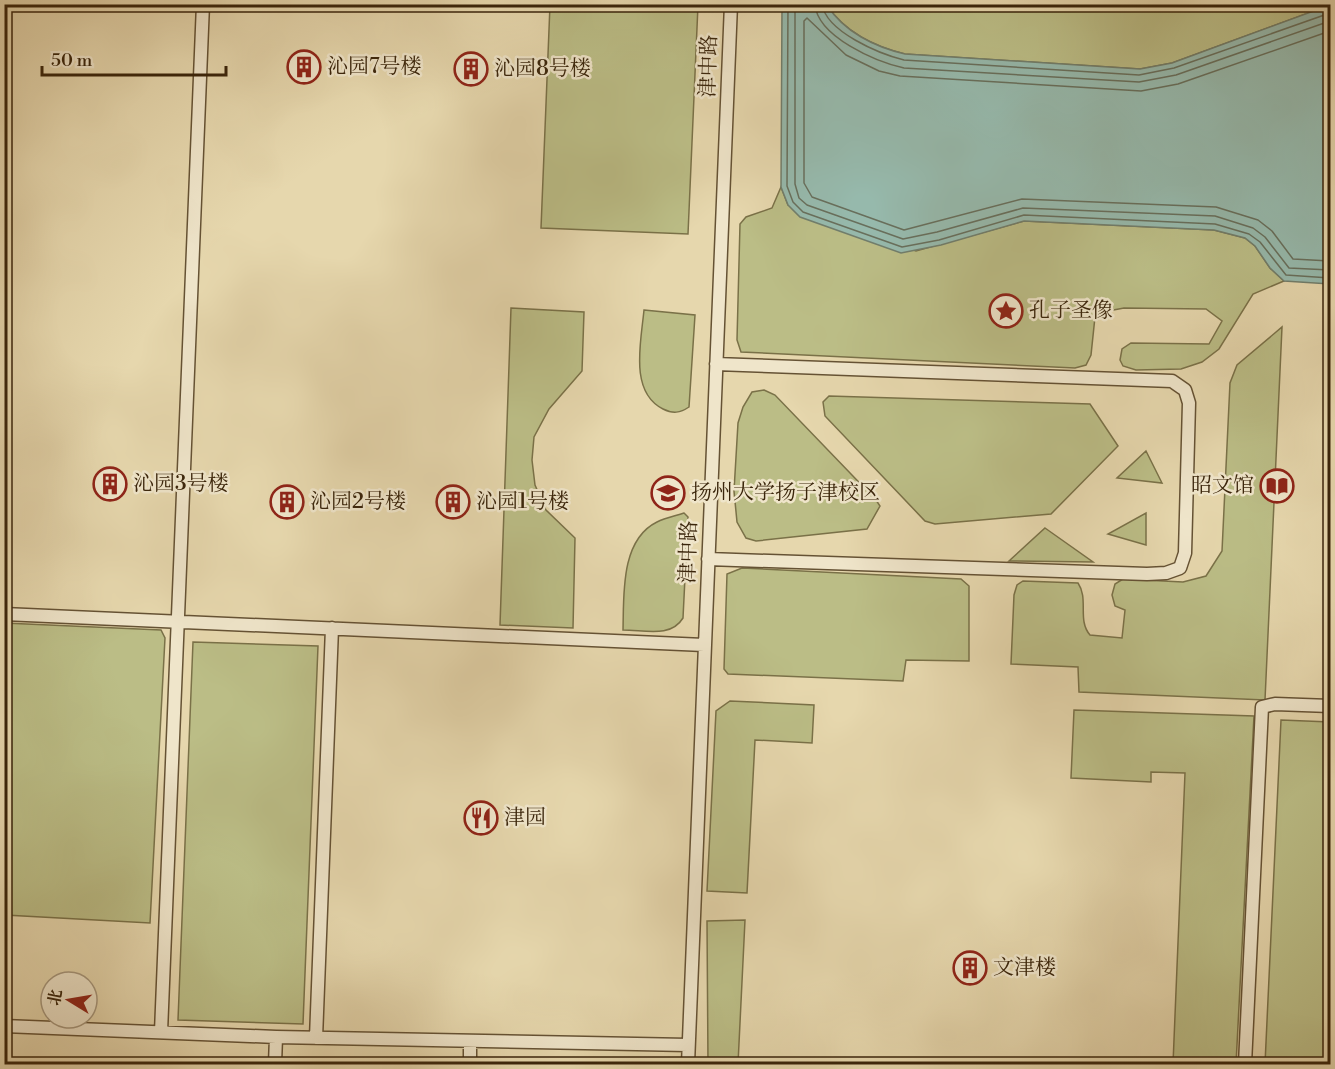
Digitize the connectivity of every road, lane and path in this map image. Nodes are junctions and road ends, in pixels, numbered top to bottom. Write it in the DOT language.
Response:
graph roads {
  1 [pos="203,4"];
  2 [pos="731,4"];
  3 [pos="716,364"];
  4 [pos="708,559"];
  5 [pos="4,614"];
  6 [pos="178,621"];
  7 [pos="332,628"];
  8 [pos="704,645"];
  9 [pos="1330,706"];
  10 [pos="4,1026"];
  11 [pos="161,1032"];
  12 [pos="276,1037"];
  13 [pos="316,1038"];
  14 [pos="470,1041"];
  15 [pos="688,1045"];
  16 [pos="275,1065"];
  17 [pos="470,1065"];
  18 [pos="688,1065"];
  19 [pos="1245,1065"];
  1 -- 6 [label="lane"];
  2 -- 3 [label="lane, 津中路"];
  3 -- 4 [label="lane, 津中路"];
  3 -- 4 [label="lane"];
  4 -- 8 [label="lane, 津中路"];
  5 -- 6 [label="lane"];
  6 -- 7 [label="lane"];
  6 -- 11 [label="lane"];
  7 -- 8 [label="lane"];
  7 -- 13 [label="lane"];
  8 -- 15 [label="lane, 津中路"];
  9 -- 19 [label="lane"];
  10 -- 11 [label="lane"];
  11 -- 12 [label="lane"];
  12 -- 13 [label="lane"];
  12 -- 16 [label="lane"];
  13 -- 14 [label="lane"];
  14 -- 15 [label="lane"];
  14 -- 17 [label="lane"];
  15 -- 18 [label="lane, 津中路"];
}
